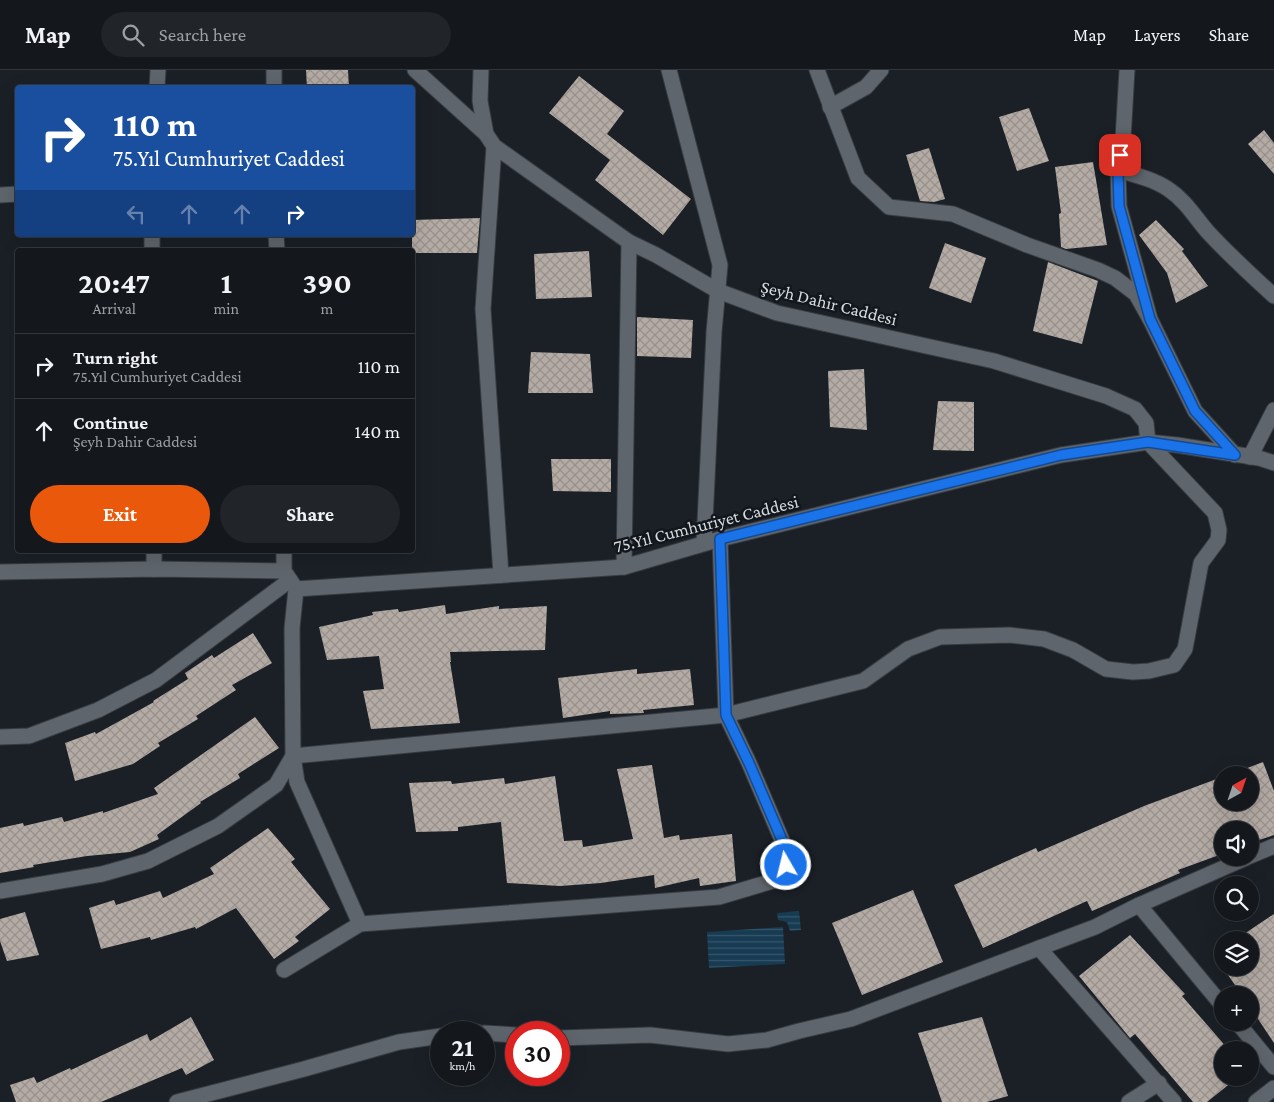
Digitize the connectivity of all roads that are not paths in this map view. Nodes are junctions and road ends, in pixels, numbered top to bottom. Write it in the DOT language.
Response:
graph roads {
  1 [pos="158,70"];
  2 [pos="274,70"];
  3 [pos="415,70"];
  4 [pos="481,70"];
  5 [pos="669,70"];
  6 [pos="817,70"];
  7 [pos="881,70"];
  8 [pos="1130,71"];
  9 [pos="157,85"];
  10 [pos="274,85"];
  11 [pos="830,107"];
  12 [pos="490,140"];
  13 [pos="1118,170"];
  14 [pos="0,194"];
  15 [pos="15,194"];
  16 [pos="630,242"];
  17 [pos="718,291"];
  18 [pos="1274,296"];
  19 [pos="1150,319"];
  20 [pos="1274,410"];
  21 [pos="1148,442"];
  22 [pos="1235,455"];
  23 [pos="1250,458"];
  24 [pos="1274,464"];
  25 [pos="720,539"];
  26 [pos="704,543"];
  27 [pos="154,553"];
  28 [pos="285,553"];
  29 [pos="624,566"];
  30 [pos="154,569"];
  31 [pos="0,572"];
  32 [pos="501,575"];
  33 [pos="290,580"];
  34 [pos="726,715"];
  35 [pos="0,737"];
  36 [pos="293,756"];
  37 [pos="1274,846"];
  38 [pos="1259,852"];
  39 [pos="1228,866"];
  40 [pos="0,891"];
  41 [pos="1139,905"];
  42 [pos="360,924"];
  43 [pos="1039,948"];
  44 [pos="284,970"];
  45 [pos="1214,995"];
  46 [pos="1244,1031"];
  47 [pos="430,1038"];
  48 [pos="570,1038"];
  49 [pos="1274,1067"];
  50 [pos="1159,1083"];
  51 [pos="1274,1088"];
  52 [pos="177,1102"];
  53 [pos="1129,1102"];
  54 [pos="1174,1102"];
  55 [pos="1256,1102"];
  1 -- 9 [label="street"];
  2 -- 10 [label="street"];
  3 -- 12 [label="street, Şeyh Dahir Caddesi"];
  4 -- 12 [label="street"];
  5 -- 17 [label="street"];
  6 -- 11 [label="street"];
  7 -- 11 [label="street"];
  8 -- 13 [label="street"];
  11 -- 19 [label="street"];
  12 -- 16 [label="street, Şeyh Dahir Caddesi"];
  12 -- 32 [label="street"];
  13 -- 18 [label="street"];
  13 -- 19 [label="street"];
  14 -- 15 [label="street"];
  16 -- 17 [label="street, Şeyh Dahir Caddesi"];
  16 -- 29 [label="street"];
  17 -- 21 [label="street, Şeyh Dahir Caddesi"];
  17 -- 26 [label="street"];
  19 -- 22 [label="street"];
  20 -- 23 [label="street"];
  21 -- 22 [label="street"];
  21 -- 25 [label="street, 75.Yıl Cumhuriyet Caddesi"];
  21 -- 34 [label="street"];
  22 -- 23 [label="street"];
  23 -- 24 [label="street"];
  25 -- 26 [label="street, 75.Yıl Cumhuriyet Caddesi"];
  25 -- 34 [label="street"];
  26 -- 29 [label="street, 75.Yıl Cumhuriyet Caddesi"];
  27 -- 30 [label="street"];
  28 -- 33 [label="street"];
  29 -- 32 [label="street, 75.Yıl Cumhuriyet Caddesi"];
  30 -- 31 [label="street, 75.Yıl Cumhuriyet Caddesi"];
  30 -- 33 [label="street, 75.Yıl Cumhuriyet Caddesi"];
  32 -- 33 [label="street, 75.Yıl Cumhuriyet Caddesi"];
  33 -- 35 [label="street"];
  33 -- 36 [label="street"];
  34 -- 36 [label="street"];
  34 -- 42 [label="street"];
  36 -- 40 [label="street"];
  36 -- 42 [label="street"];
  37 -- 38 [label="street"];
  39 -- 41 [label="street"];
  41 -- 43 [label="street"];
  41 -- 45 [label="street"];
  42 -- 44 [label="street"];
  43 -- 48 [label="street"];
  43 -- 50 [label="street"];
  46 -- 49 [label="street"];
  47 -- 52 [label="street"];
  50 -- 53 [label="street"];
  50 -- 54 [label="street"];
  51 -- 55 [label="street"];
}
